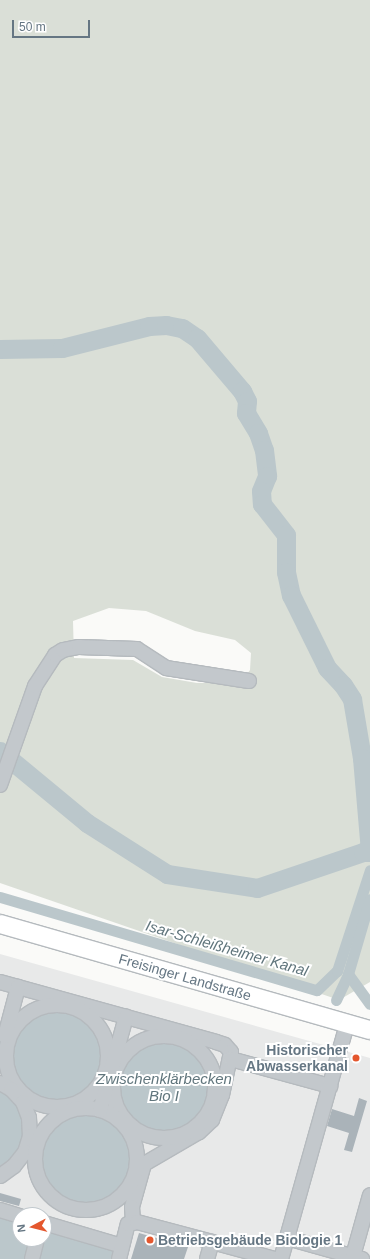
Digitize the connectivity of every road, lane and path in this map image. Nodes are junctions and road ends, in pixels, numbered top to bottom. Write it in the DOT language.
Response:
graph roads {
  1 [pos="249,681"];
  2 [pos="2,779"];
  3 [pos="0,924"];
  4 [pos="0,982"];
  5 [pos="18,987"];
  6 [pos="72,1005"];
  7 [pos="126,1017"];
  8 [pos="347,1024"];
  9 [pos="370,1030"];
  10 [pos="181,1036"];
  11 [pos="2,1039"];
  12 [pos="231,1059"];
  13 [pos="111,1070"];
  14 [pos="0,1083"];
  15 [pos="330,1086"];
  16 [pos="17,1092"];
  17 [pos="71,1108"];
  18 [pos="100,1110"];
  19 [pos="126,1124"];
  20 [pos="197,1130"];
  21 [pos="32,1144"];
  22 [pos="138,1175"];
  23 [pos="0,1176"];
  24 [pos="370,1195"];
  25 [pos="72,1208"];
  26 [pos="0,1210"];
  27 [pos="12,1214"];
  28 [pos="132,1223"];
  29 [pos="52,1225"];
  30 [pos="66,1229"];
  31 [pos="287,1238"];
  32 [pos="212,1242"];
  33 [pos="35,1247"];
  34 [pos="121,1252"];
  35 [pos="358,1258"];
  36 [pos="32,1259"];
  37 [pos="207,1259"];
  38 [pos="275,1259"];
  39 [pos="281,1259"];
  1 -- 2 [label="lane"];
  3 -- 8 [label="main road, Freisinger Landstraße"];
  4 -- 5 [label="lane"];
  5 -- 6 [label="lane"];
  5 -- 11 [label="lane"];
  6 -- 7 [label="lane"];
  6 -- 11 [label="lane"];
  6 -- 13 [label="lane"];
  7 -- 10 [label="lane"];
  7 -- 13 [label="lane"];
  8 -- 9 [label="main road, Freisinger Landstraße"];
  8 -- 15 [label="lane"];
  10 -- 12 [label="lane"];
  10 -- 13 [label="lane"];
  10 -- 20 [label="lane"];
  11 -- 16 [label="lane"];
  12 -- 15 [label="lane"];
  12 -- 20 [label="lane"];
  13 -- 17 [label="lane"];
  13 -- 18 [label="lane"];
  13 -- 19 [label="lane"];
  14 -- 16 [label="lane"];
  15 -- 31 [label="lane"];
  16 -- 17 [label="lane"];
  16 -- 21 [label="lane"];
  17 -- 18 [label="lane"];
  17 -- 21 [label="lane"];
  18 -- 19 [label="lane"];
  19 -- 20 [label="lane"];
  19 -- 22 [label="lane"];
  20 -- 22 [label="lane"];
  21 -- 23 [label="lane"];
  21 -- 25 [label="lane"];
  22 -- 25 [label="lane"];
  22 -- 28 [label="lane"];
  24 -- 35 [label="lane"];
  25 -- 30 [label="lane"];
  26 -- 27 [label="lane"];
  28 -- 32 [label="lane"];
  28 -- 34 [label="lane"];
  29 -- 30 [label="lane"];
  30 -- 34 [label="lane"];
  31 -- 35 [label="lane"];
  31 -- 39 [label="lane"];
  32 -- 37 [label="lane"];
  32 -- 38 [label="lane"];
  33 -- 36 [label="lane"];
}
